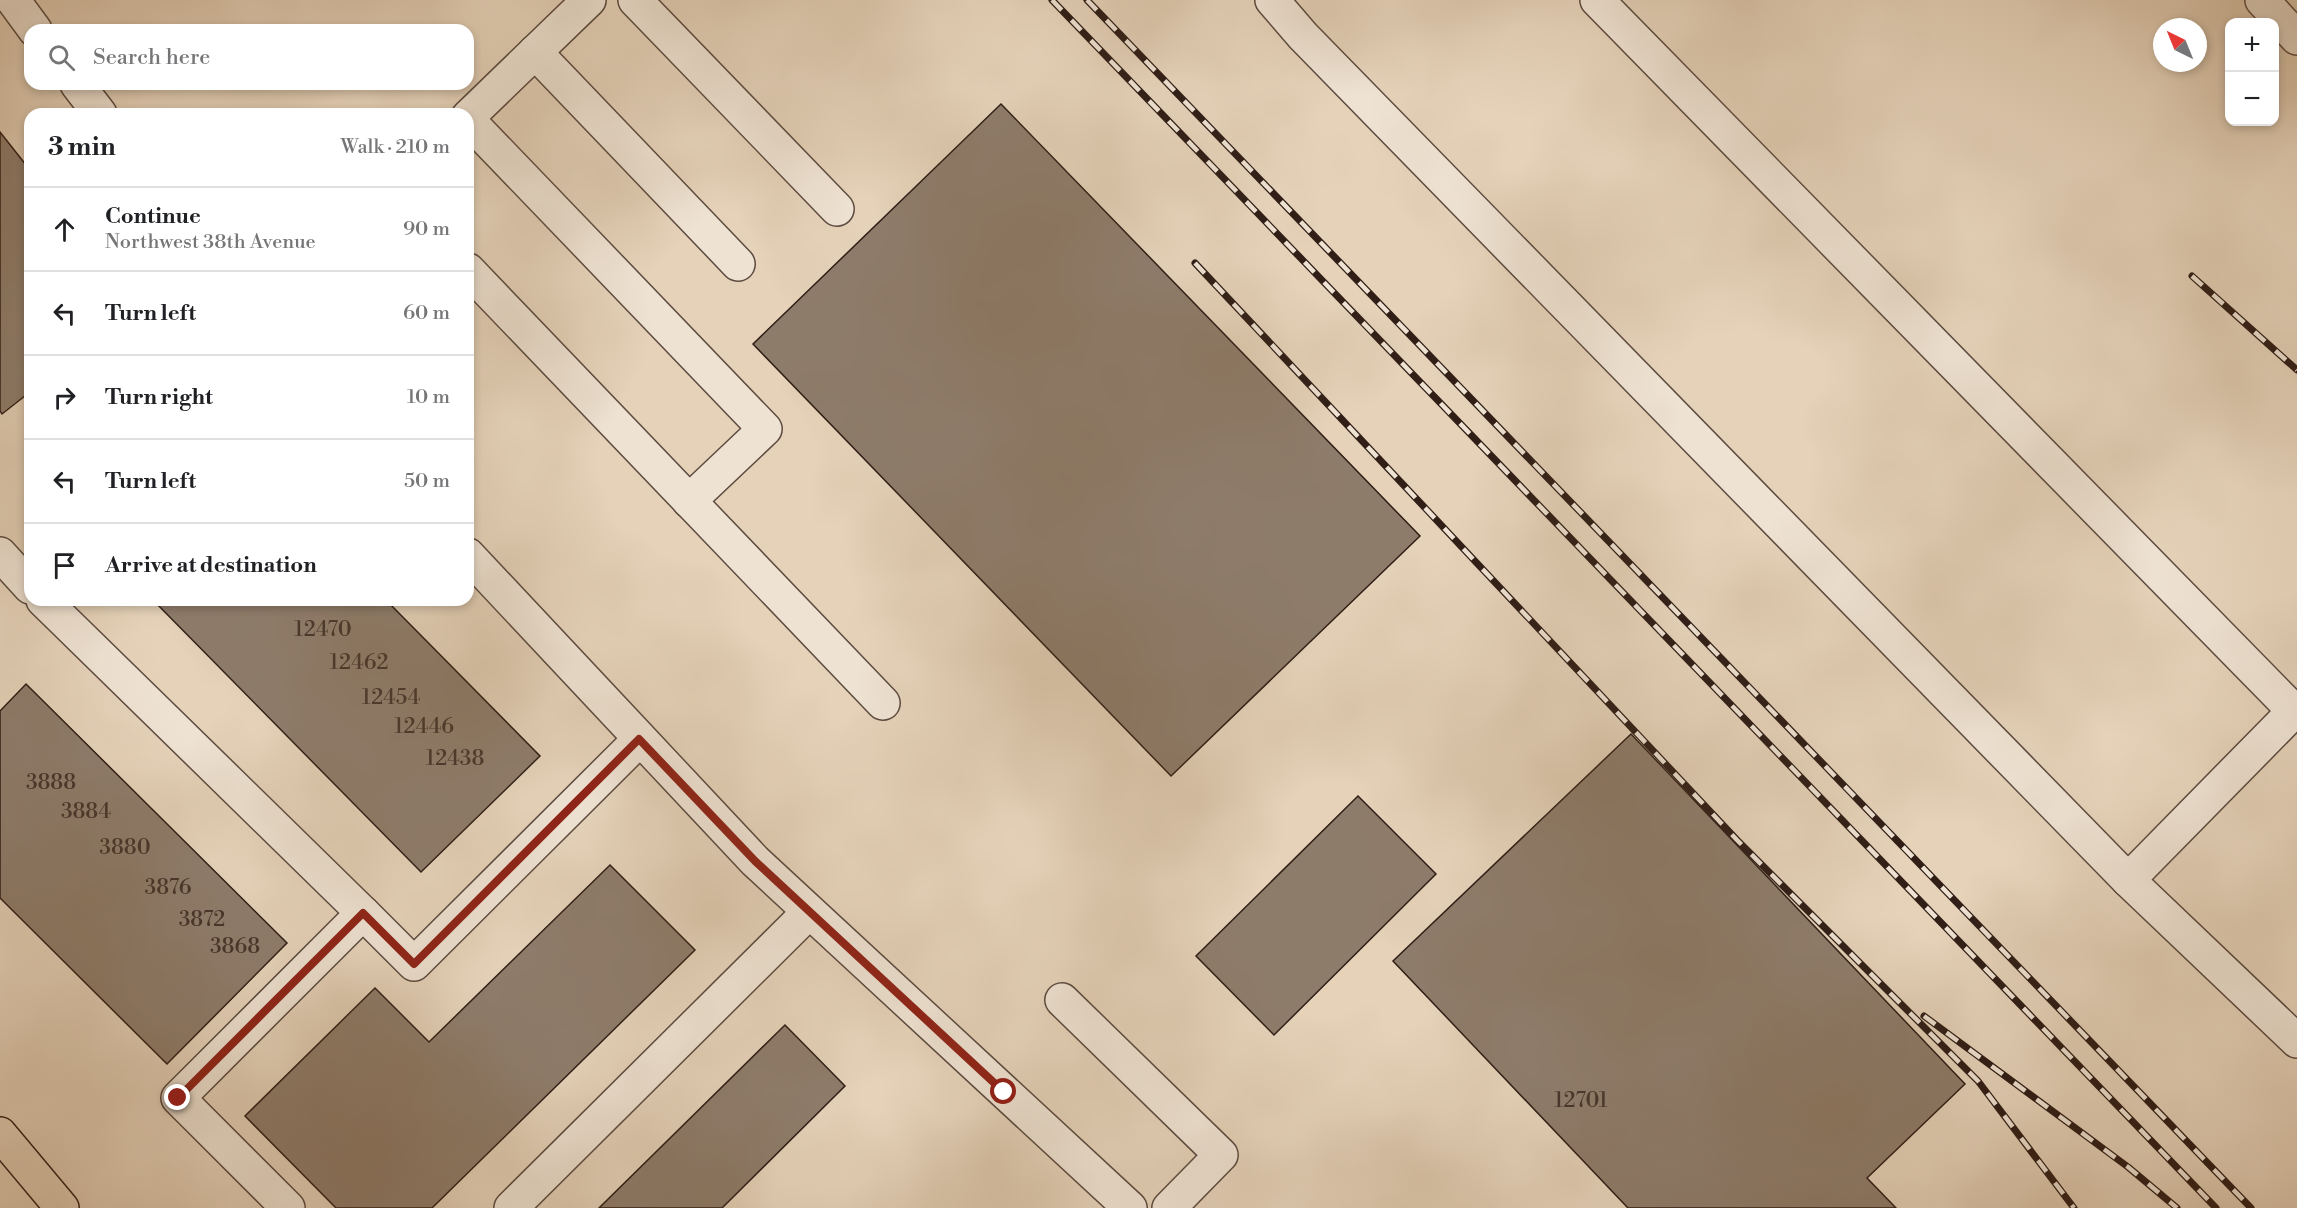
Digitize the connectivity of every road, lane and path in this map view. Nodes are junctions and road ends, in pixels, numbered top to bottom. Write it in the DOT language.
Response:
graph roads {
  1 [pos="13,0"];
  2 [pos="589,0"];
  3 [pos="635,0"];
  4 [pos="1272,0"];
  5 [pos="1597,0"];
  6 [pos="2262,0"];
  7 [pos="31,24"];
  8 [pos="2297,38"];
  9 [pos="535,52"];
  10 [pos="82,90"];
  11 [pos="95,108"];
  12 [pos="474,113"];
  13 [pos="474,125"];
  14 [pos="837,209"];
  15 [pos="738,264"];
  16 [pos="474,276"];
  17 [pos="689,501"];
  18 [pos="474,561"];
  19 [pos="49,606"];
  20 [pos="883,702"];
  21 [pos="2296,710"];
  22 [pos="639,739"];
  23 [pos="2128,880"];
  24 [pos="809,912"];
  25 [pos="363,913"];
  26 [pos="1062,1000"];
  27 [pos="2297,1041"];
  28 [pos="0,1134"];
  29 [pos="62,1208"];
  30 [pos="288,1208"];
  31 [pos="512,1208"];
  32 [pos="1130,1208"];
  33 [pos="1169,1208"];
  1 -- 7 [label="street"];
  2 -- 9 [label="street"];
  3 -- 14 [label="street"];
  4 -- 23 [label="street"];
  5 -- 21 [label="street"];
  6 -- 8 [label="street"];
  9 -- 12 [label="street"];
  9 -- 15 [label="street"];
  10 -- 11 [label="street"];
  13 -- 17 [label="street"];
  16 -- 17 [label="street"];
  17 -- 20 [label="street"];
  18 -- 22 [label="street"];
  19 -- 25 [label="street"];
  21 -- 23 [label="street"];
  22 -- 24 [label="street"];
  22 -- 25 [label="street"];
  23 -- 27 [label="street"];
  24 -- 31 [label="street"];
  24 -- 32 [label="street"];
  25 -- 30 [label="street"];
  26 -- 33 [label="street"];
  28 -- 29 [label="main road"];
}
